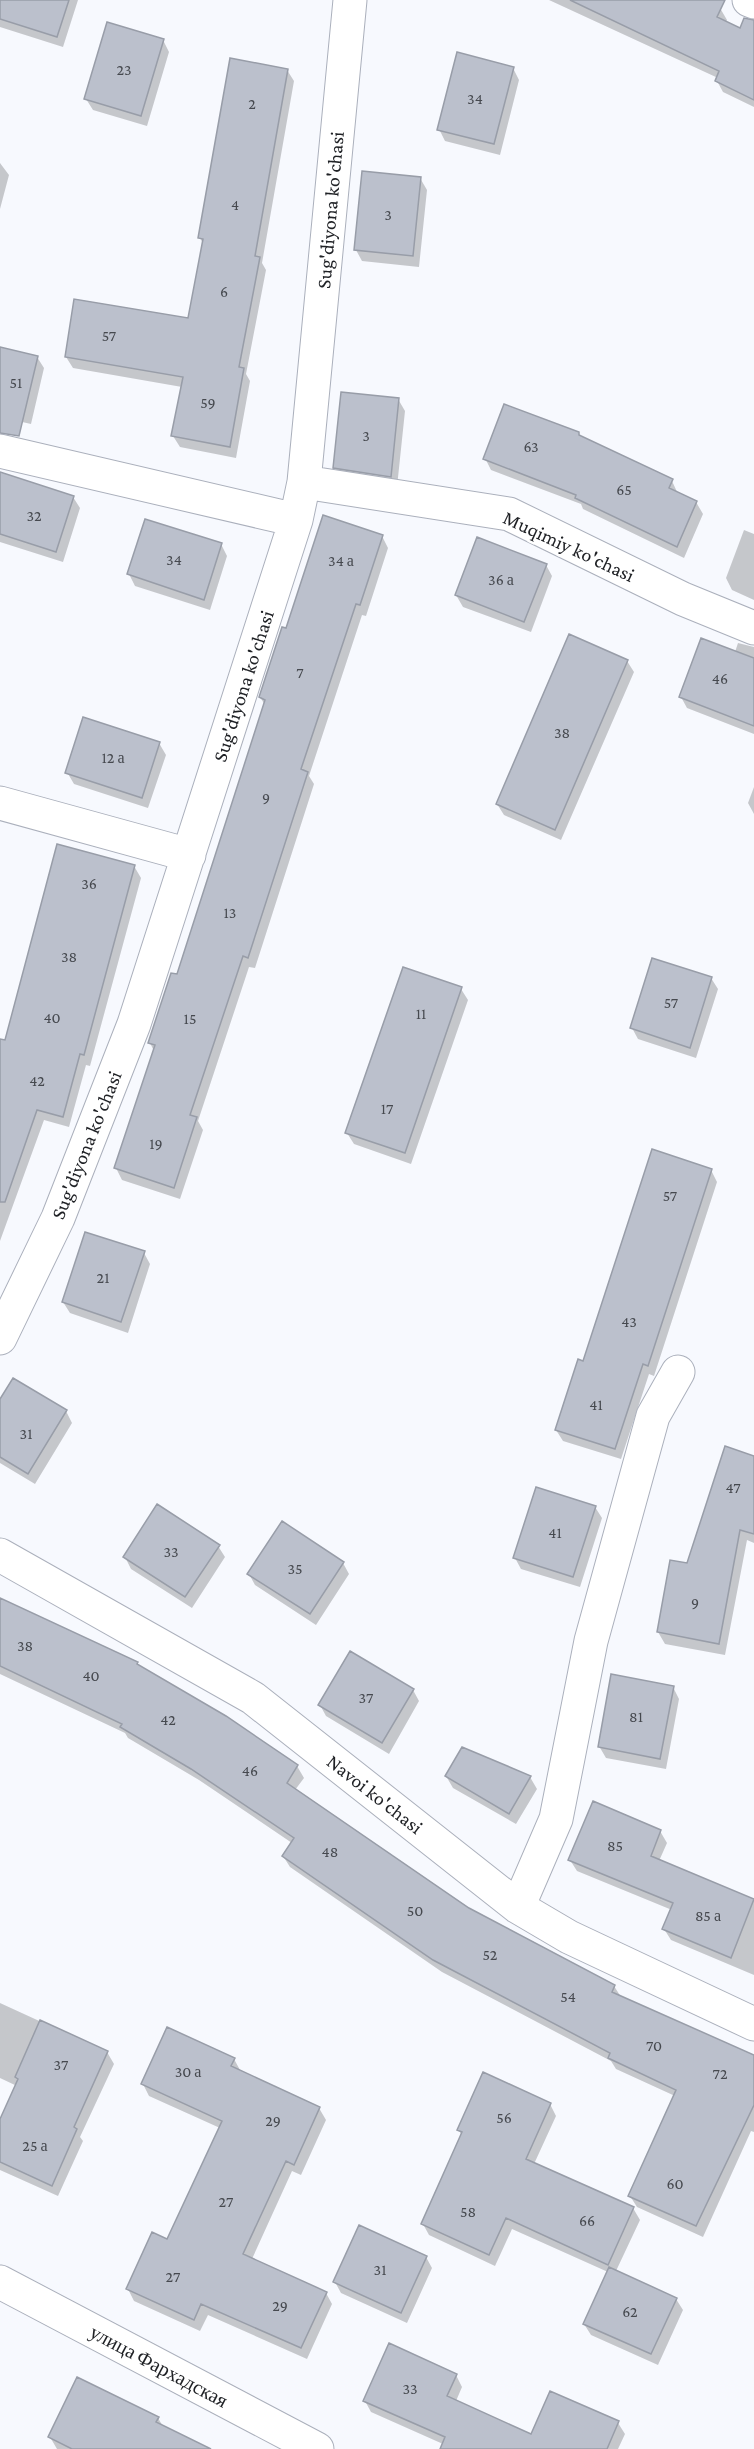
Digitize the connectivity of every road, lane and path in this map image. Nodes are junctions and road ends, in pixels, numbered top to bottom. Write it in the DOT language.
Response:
graph roads {
  1 [pos="350,0"];
  2 [pos="750,0"];
  3 [pos="754,2"];
  4 [pos="0,451"];
  5 [pos="304,482"];
  6 [pos="296,520"];
  7 [pos="754,628"];
  8 [pos="0,804"];
  9 [pos="189,855"];
  10 [pos="0,1338"];
  11 [pos="678,1372"];
  12 [pos="0,1556"];
  13 [pos="518,1907"];
  14 [pos="754,2024"];
  15 [pos="0,2282"];
  16 [pos="317,2449"];
  1 -- 5 [label="street, Sug'diyona ko'chasi"];
  2 -- 3 [label="street"];
  4 -- 6 [label="street"];
  5 -- 6 [label="street, Sug'diyona ko'chasi"];
  5 -- 7 [label="street, Muqimiy ko'chasi"];
  6 -- 9 [label="street, Sug'diyona ko'chasi"];
  8 -- 9 [label="street"];
  9 -- 10 [label="street, Sug'diyona ko'chasi"];
  11 -- 13 [label="street"];
  12 -- 13 [label="street, Navoi ko'chasi"];
  13 -- 14 [label="street, Navoi ko'chasi"];
  15 -- 16 [label="street, улица Фархадская"];
}
